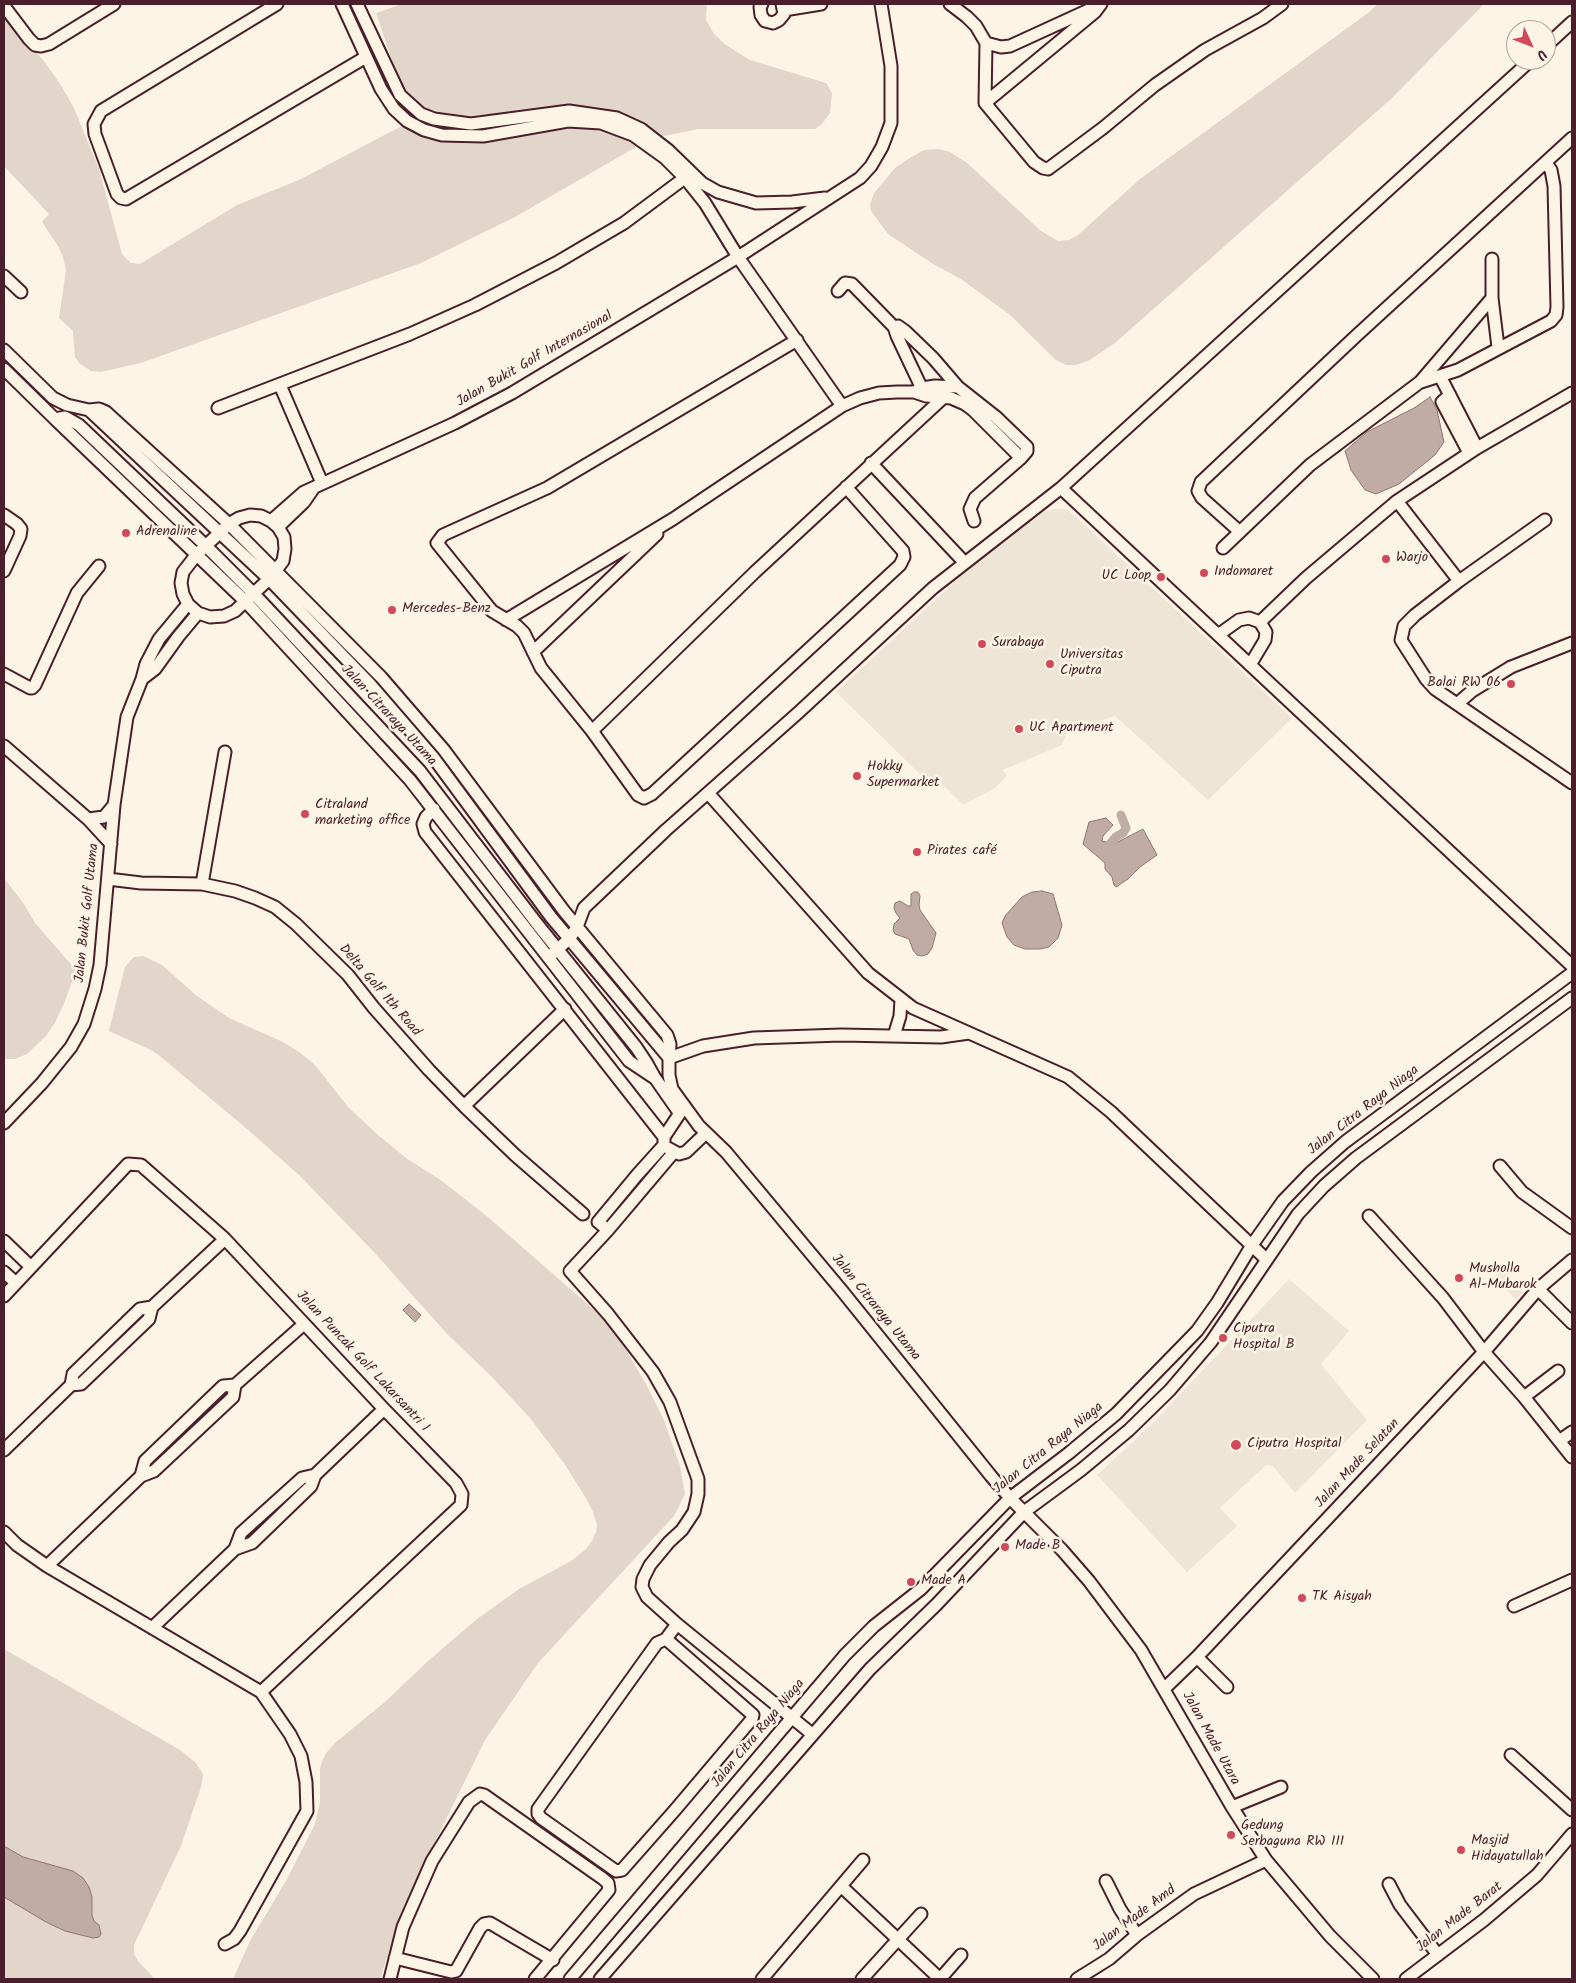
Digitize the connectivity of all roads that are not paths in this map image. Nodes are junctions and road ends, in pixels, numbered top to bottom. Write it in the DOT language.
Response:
graph roads {
  1 [pos="114,4"];
  2 [pos="277,4"];
  3 [pos="342,4"];
  4 [pos="357,4"];
  5 [pos="762,4"];
  6 [pos="821,4"];
  7 [pos="881,4"];
  8 [pos="950,4"];
  9 [pos="1101,4"];
  10 [pos="1282,4"];
  11 [pos="4,6"];
  12 [pos="783,7"];
  13 [pos="1572,22"];
  14 [pos="1556,37"];
  15 [pos="986,43"];
  16 [pos="366,57"];
  17 [pos="1520,70"];
  18 [pos="985,103"];
  19 [pos="1572,138"];
  20 [pos="1546,163"];
  21 [pos="688,176"];
  22 [pos="830,198"];
  23 [pos="738,257"];
  24 [pos="1492,259"];
  25 [pos="4,276"];
  26 [pos="838,290"];
  27 [pos="21,292"];
  28 [pos="1492,298"];
  29 [pos="894,326"];
  30 [pos="798,340"];
  31 [pos="1498,347"];
  32 [pos="4,350"];
  33 [pos="4,369"];
  34 [pos="1440,376"];
  35 [pos="1420,382"];
  36 [pos="280,385"];
  37 [pos="958,387"];
  38 [pos="921,392"];
  39 [pos="1572,393"];
  40 [pos="944,397"];
  41 [pos="842,406"];
  42 [pos="218,408"];
  43 [pos="89,410"];
  44 [pos="1473,450"];
  45 [pos="1020,458"];
  46 [pos="872,463"];
  47 [pos="317,486"];
  48 [pos="846,487"];
  49 [pos="1061,488"];
  50 [pos="1397,501"];
  51 [pos="150,502"];
  52 [pos="4,515"];
  53 [pos="673,519"];
  54 [pos="1546,520"];
  55 [pos="974,521"];
  56 [pos="229,524"];
  57 [pos="275,524"];
  58 [pos="1240,532"];
  59 [pos="220,533"];
  60 [pos="206,546"];
  61 [pos="1223,548"];
  62 [pos="197,554"];
  63 [pos="964,562"];
  64 [pos="99,566"];
  65 [pos="4,571"];
  66 [pos="272,575"];
  67 [pos="1459,582"];
  68 [pos="254,594"];
  69 [pos="246,602"];
  70 [pos="183,610"];
  71 [pos="193,618"];
  72 [pos="506,620"];
  73 [pos="1260,622"];
  74 [pos="1218,635"];
  75 [pos="1572,643"];
  76 [pos="533,652"];
  77 [pos="1250,665"];
  78 [pos="4,674"];
  79 [pos="142,679"];
  80 [pos="1457,704"];
  81 [pos="592,731"];
  82 [pos="4,746"];
  83 [pos="225,752"];
  84 [pos="1572,783"];
  85 [pos="708,793"];
  86 [pos="114,805"];
  87 [pos="434,808"];
  88 [pos="88,819"];
  89 [pos="111,844"];
  90 [pos="108,879"];
  91 [pos="202,884"];
  92 [pos="584,908"];
  93 [pos="564,911"];
  94 [pos="551,916"];
  95 [pos="577,927"];
  96 [pos="534,929"];
  97 [pos="570,938"];
  98 [pos="554,953"];
  99 [pos="1572,966"];
  100 [pos="1572,973"];
  101 [pos="1572,998"];
  102 [pos="901,999"];
  103 [pos="565,1009"];
  104 [pos="969,1033"];
  105 [pos="894,1036"];
  106 [pos="668,1058"];
  107 [pos="464,1106"];
  108 [pos="680,1113"];
  109 [pos="4,1123"];
  110 [pos="702,1130"];
  111 [pos="667,1145"];
  112 [pos="1500,1166"];
  113 [pos="582,1214"];
  114 [pos="1369,1216"];
  115 [pos="1572,1228"];
  116 [pos="225,1239"];
  117 [pos="4,1240"];
  118 [pos="1252,1245"];
  119 [pos="1266,1259"];
  120 [pos="1572,1260"];
  121 [pos="31,1267"];
  122 [pos="4,1272"];
  123 [pos="16,1283"];
  124 [pos="1538,1289"];
  125 [pos="4,1296"];
  126 [pos="1572,1322"];
  127 [pos="304,1324"];
  128 [pos="1484,1352"];
  129 [pos="1558,1371"];
  130 [pos="1524,1397"];
  131 [pos="384,1409"];
  132 [pos="1572,1432"];
  133 [pos="1559,1441"];
  134 [pos="4,1450"];
  135 [pos="1572,1457"];
  136 [pos="1010,1498"];
  137 [pos="1024,1512"];
  138 [pos="4,1532"];
  139 [pos="47,1566"];
  140 [pos="1572,1580"];
  141 [pos="1514,1606"];
  142 [pos="677,1624"];
  143 [pos="152,1628"];
  144 [pos="666,1639"];
  145 [pos="1197,1657"];
  146 [pos="1226,1687"];
  147 [pos="1164,1688"];
  148 [pos="261,1692"];
  149 [pos="792,1718"];
  150 [pos="812,1734"];
  151 [pos="1511,1755"];
  152 [pos="1281,1788"];
  153 [pos="1232,1807"];
  154 [pos="1572,1810"];
  155 [pos="1572,1834"];
  156 [pos="864,1860"];
  157 [pos="1266,1860"];
  158 [pos="1106,1881"];
  159 [pos="1390,1884"];
  160 [pos="841,1886"];
  161 [pos="921,1914"];
  162 [pos="1137,1934"];
  163 [pos="898,1940"];
  164 [pos="225,1944"];
  165 [pos="961,1955"];
  166 [pos="1438,1955"];
  167 [pos="396,1958"];
  168 [pos="553,1960"];
  169 [pos="390,1979"];
  170 [pos="535,1979"];
  171 [pos="571,1979"];
  172 [pos="600,1979"];
  173 [pos="762,1979"];
  174 [pos="862,1979"];
  175 [pos="940,1979"];
  176 [pos="1077,1979"];
  177 [pos="1373,1979"];
  178 [pos="1406,1979"];
  1 -- 11 [label="street"];
  2 -- 16 [label="street"];
  3 -- 16 [label="street"];
  4 -- 21 [label="street"];
  5 -- 12 [label="street"];
  6 -- 12 [label="street"];
  7 -- 22 [label="street, Jalan Bukit Golf Internasional"];
  8 -- 15 [label="street"];
  9 -- 15 [label="street"];
  9 -- 18 [label="street"];
  10 -- 18 [label="street"];
  13 -- 14 [label="street"];
  15 -- 18 [label="street"];
  16 -- 21 [label="street"];
  17 -- 49 [label="street"];
  19 -- 20 [label="street"];
  20 -- 31 [label="street"];
  20 -- 58 [label="street"];
  21 -- 22 [label="street"];
  21 -- 23 [label="street"];
  21 -- 36 [label="street"];
  22 -- 23 [label="street, Jalan Bukit Golf Internasional"];
  23 -- 30 [label="street"];
  23 -- 47 [label="street, Jalan Bukit Golf Internasional"];
  24 -- 28 [label="street"];
  25 -- 27 [label="street"];
  26 -- 29 [label="street"];
  28 -- 31 [label="street"];
  28 -- 35 [label="street"];
  29 -- 37 [label="street"];
  29 -- 38 [label="street"];
  30 -- 41 [label="street"];
  30 -- 72 [label="street"];
  31 -- 34 [label="street"];
  32 -- 43 [label="street, Jalan Citraraya Utama"];
  33 -- 51 [label="street, Jalan Citraraya Utama"];
  34 -- 35 [label="street"];
  34 -- 44 [label="street"];
  35 -- 58 [label="street"];
  36 -- 42 [label="street"];
  36 -- 47 [label="street"];
  37 -- 38 [label="street"];
  37 -- 45 [label="street"];
  38 -- 40 [label="street"];
  38 -- 41 [label="street"];
  39 -- 44 [label="street"];
  40 -- 45 [label="street"];
  40 -- 46 [label="street"];
  41 -- 53 [label="street"];
  43 -- 56 [label="street, Jalan Citraraya Utama"];
  43 -- 59 [label="street, Jalan Citraraya Utama"];
  44 -- 50 [label="street"];
  45 -- 55 [label="street"];
  46 -- 48 [label="street"];
  46 -- 63 [label="street"];
  47 -- 57 [label="street, Jalan Bukit Golf Internasional"];
  48 -- 81 [label="street"];
  48 -- 81 [label="street"];
  49 -- 63 [label="street"];
  49 -- 74 [label="street"];
  50 -- 67 [label="street"];
  50 -- 73 [label="street"];
  51 -- 60 [label="street, Jalan Citraraya Utama"];
  51 -- 62 [label="street, Jalan Citraraya Utama"];
  52 -- 65 [label="street"];
  53 -- 72 [label="street"];
  53 -- 76 [label="street"];
  54 -- 67 [label="street"];
  56 -- 57 [label="street"];
  56 -- 59 [label="street"];
  56 -- 66 [label="street, Jalan Citraraya Utama"];
  57 -- 66 [label="street"];
  58 -- 61 [label="street"];
  59 -- 60 [label="street"];
  59 -- 66 [label="street, Jalan Citraraya Utama"];
  60 -- 62 [label="street"];
  60 -- 68 [label="street, Jalan Citraraya Utama"];
  62 -- 69 [label="street, Jalan Citraraya Utama"];
  62 -- 70 [label="street"];
  63 -- 85 [label="street"];
  64 -- 78 [label="street"];
  66 -- 68 [label="street"];
  66 -- 93 [label="street, Jalan Citraraya Utama"];
  66 -- 94 [label="street, Jalan Citraraya Utama"];
  67 -- 80 [label="street"];
  68 -- 69 [label="street"];
  68 -- 96 [label="street, Jalan Citraraya Utama"];
  69 -- 71 [label="street"];
  69 -- 87 [label="street, Jalan Citraraya Utama"];
  70 -- 71 [label="street"];
  70 -- 79 [label="street, Jalan Bukit Golf Utama"];
  71 -- 79 [label="street, Jalan Bukit Golf Utama"];
  72 -- 76 [label="street"];
  73 -- 74 [label="street"];
  73 -- 77 [label="street"];
  74 -- 77 [label="street"];
  75 -- 80 [label="street"];
  76 -- 81 [label="street"];
  77 -- 99 [label="street"];
  79 -- 86 [label="street, Jalan Bukit Golf Utama"];
  80 -- 84 [label="street"];
  82 -- 88 [label="street"];
  83 -- 91 [label="street"];
  85 -- 92 [label="street"];
  85 -- 102 [label="street"];
  86 -- 88 [label="street"];
  86 -- 89 [label="street, Jalan Bukit Golf Utama"];
  87 -- 96 [label="street, Jalan Citraraya Utama"];
  87 -- 103 [label="street"];
  88 -- 89 [label="street"];
  89 -- 90 [label="street, Jalan Bukit Golf Utama"];
  90 -- 91 [label="street, Delta Golf 1th Road"];
  90 -- 109 [label="street, Jalan Bukit Golf Utama"];
  91 -- 107 [label="street, Delta Golf 1th Road"];
  92 -- 93 [label="street"];
  92 -- 95 [label="street"];
  93 -- 94 [label="street"];
  93 -- 95 [label="street, Jalan Citraraya Utama"];
  94 -- 96 [label="street"];
  94 -- 97 [label="street, Jalan Citraraya Utama"];
  95 -- 97 [label="street"];
  95 -- 106 [label="street, Jalan Citraraya Utama"];
  96 -- 98 [label="street, Jalan Citraraya Utama"];
  97 -- 98 [label="street"];
  97 -- 106 [label="street, Jalan Citraraya Utama"];
  98 -- 108 [label="street, Jalan Citraraya Utama"];
  100 -- 118 [label="street, Jalan Citra Raya Niaga"];
  101 -- 119 [label="street"];
  102 -- 104 [label="street"];
  102 -- 105 [label="street"];
  103 -- 107 [label="street"];
  103 -- 111 [label="street"];
  104 -- 105 [label="street"];
  104 -- 118 [label="street"];
  105 -- 106 [label="street"];
  106 -- 110 [label="street, Jalan Citraraya Utama"];
  107 -- 113 [label="street, Delta Golf 1th Road"];
  108 -- 110 [label="street, Jalan Citraraya Utama"];
  108 -- 111 [label="street"];
  110 -- 111 [label="street"];
  110 -- 136 [label="street, Jalan Citraraya Utama"];
  111 -- 142 [label="street"];
  112 -- 115 [label="street"];
  114 -- 128 [label="street"];
  116 -- 121 [label="street, Jalan Puncak Golf Lakarsantri 1"];
  116 -- 127 [label="street, Jalan Puncak Golf Lakarsantri 1"];
  116 -- 134 [label="street"];
  117 -- 121 [label="street"];
  118 -- 119 [label="street"];
  118 -- 136 [label="street, Jalan Citra Raya Niaga"];
  119 -- 137 [label="street"];
  120 -- 124 [label="street, Jalan Made Selatan"];
  121 -- 123 [label="street, Jalan Puncak Golf Lakarsantri 1"];
  122 -- 123 [label="street"];
  123 -- 125 [label="street, Jalan Puncak Golf Lakarsantri 1"];
  124 -- 126 [label="street"];
  124 -- 128 [label="street, Jalan Made Selatan"];
  127 -- 131 [label="street, Jalan Puncak Golf Lakarsantri 1"];
  127 -- 139 [label="street"];
  128 -- 130 [label="street"];
  128 -- 145 [label="street, Jalan Made Selatan"];
  129 -- 130 [label="street"];
  130 -- 133 [label="street"];
  131 -- 143 [label="street"];
  131 -- 148 [label="street, Jalan Puncak Golf Lakarsantri 1"];
  132 -- 133 [label="street"];
  133 -- 135 [label="street"];
  136 -- 137 [label="street, Jalan Citraraya Utama"];
  136 -- 149 [label="street, Jalan Citra Raya Niaga"];
  137 -- 147 [label="street, Jalan Made Utara"];
  137 -- 150 [label="street"];
  138 -- 139 [label="street"];
  139 -- 143 [label="street"];
  140 -- 141 [label="street"];
  142 -- 144 [label="street"];
  142 -- 149 [label="street"];
  143 -- 148 [label="street"];
  144 -- 144 [label="street"];
  145 -- 146 [label="street"];
  145 -- 147 [label="street, Jalan Made Selatan"];
  147 -- 153 [label="street, Jalan Made Utara"];
  148 -- 164 [label="street"];
  149 -- 150 [label="street"];
  149 -- 171 [label="street, Jalan Citra Raya Niaga"];
  150 -- 172 [label="street"];
  151 -- 154 [label="street"];
  152 -- 153 [label="street"];
  153 -- 157 [label="street, Jalan Made Utara"];
  155 -- 166 [label="street, Jalan Made Barat"];
  156 -- 160 [label="street"];
  157 -- 162 [label="street, Jalan Made Amd"];
  157 -- 177 [label="street, Jalan Made Utara"];
  158 -- 162 [label="street"];
  159 -- 166 [label="street"];
  160 -- 163 [label="street"];
  160 -- 173 [label="street"];
  161 -- 163 [label="street"];
  162 -- 176 [label="street, Jalan Made Amd"];
  163 -- 174 [label="street"];
  163 -- 175 [label="street"];
  165 -- 175 [label="street"];
  166 -- 178 [label="street, Jalan Made Barat"];
  167 -- 168 [label="street"];
  167 -- 168 [label="street"];
  167 -- 169 [label="street"];
  168 -- 170 [label="street"];
}
